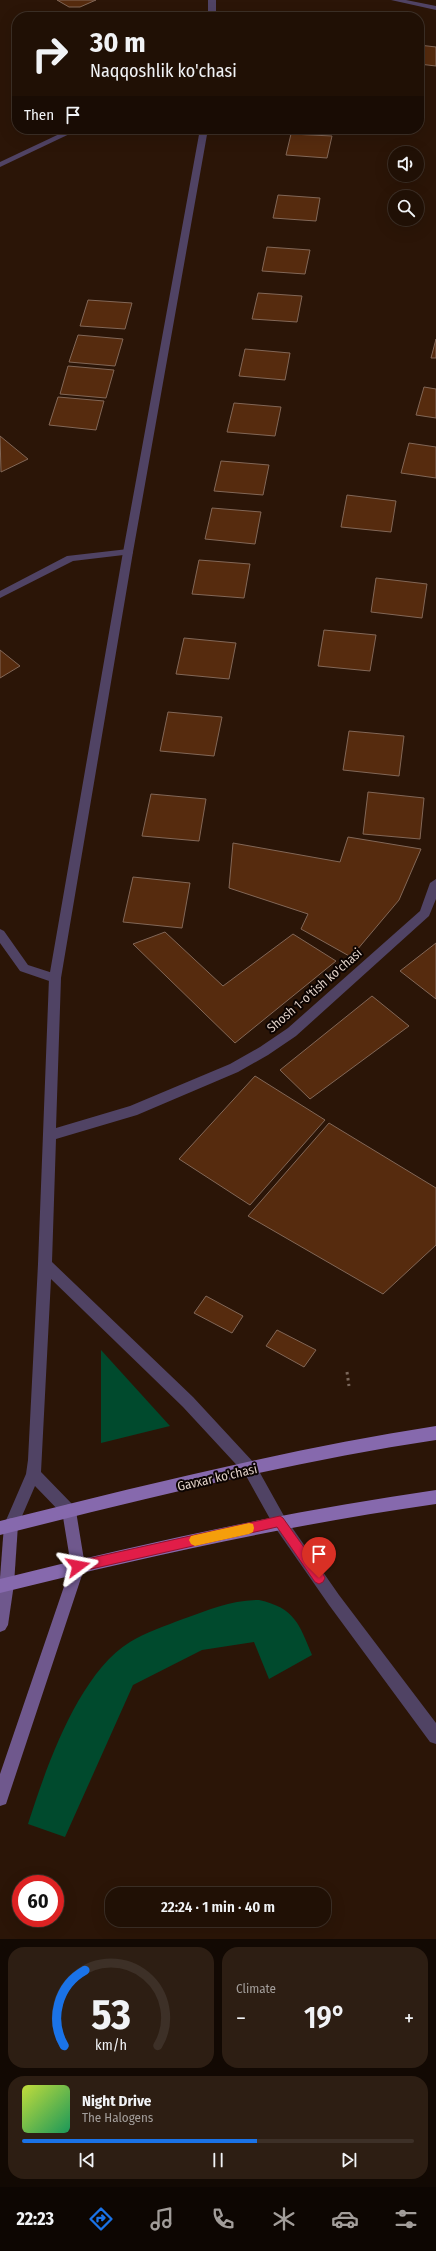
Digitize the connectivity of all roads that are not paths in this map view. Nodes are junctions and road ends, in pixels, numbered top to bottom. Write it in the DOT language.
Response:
graph roads {
  1 [pos="212,0"];
  2 [pos="395,0"];
  3 [pos="436,8"];
  4 [pos="212,12"];
  5 [pos="66,134"];
  6 [pos="203,134"];
  7 [pos="0,166"];
  8 [pos="128,552"];
  9 [pos="0,595"];
  10 [pos="436,883"];
  11 [pos="0,934"];
  12 [pos="55,978"];
  13 [pos="50,1135"];
  14 [pos="44,1264"];
  15 [pos="436,1433"];
  16 [pos="250,1469"];
  17 [pos="33,1474"];
  18 [pos="436,1497"];
  19 [pos="69,1511"];
  20 [pos="280,1521"];
  21 [pos="5,1527"];
  22 [pos="78,1566"];
  23 [pos="4,1585"];
  24 [pos="0,1625"];
  25 [pos="436,1736"];
  26 [pos="0,1798"];
  1 -- 4 [label="street"];
  2 -- 3 [label="street"];
  5 -- 7 [label="street"];
  6 -- 8 [label="street"];
  8 -- 9 [label="street"];
  8 -- 12 [label="street"];
  10 -- 13 [label="street, Shosh 1-o'tish ko'chasi"];
  11 -- 12 [label="street"];
  12 -- 13 [label="street"];
  13 -- 14 [label="street"];
  14 -- 16 [label="street"];
  14 -- 17 [label="street"];
  15 -- 16 [label="main road, Gavxar ko'chasi"];
  16 -- 19 [label="main road, Gavxar ko'chasi"];
  16 -- 20 [label="street"];
  17 -- 19 [label="street"];
  17 -- 21 [label="street"];
  18 -- 20 [label="main road"];
  19 -- 21 [label="main road, Gavxar ko'chasi"];
  19 -- 22 [label="main road"];
  20 -- 22 [label="main road"];
  20 -- 25 [label="street"];
  21 -- 23 [label="main road"];
  22 -- 23 [label="main road"];
  22 -- 26 [label="main road"];
  23 -- 24 [label="main road"];
}
